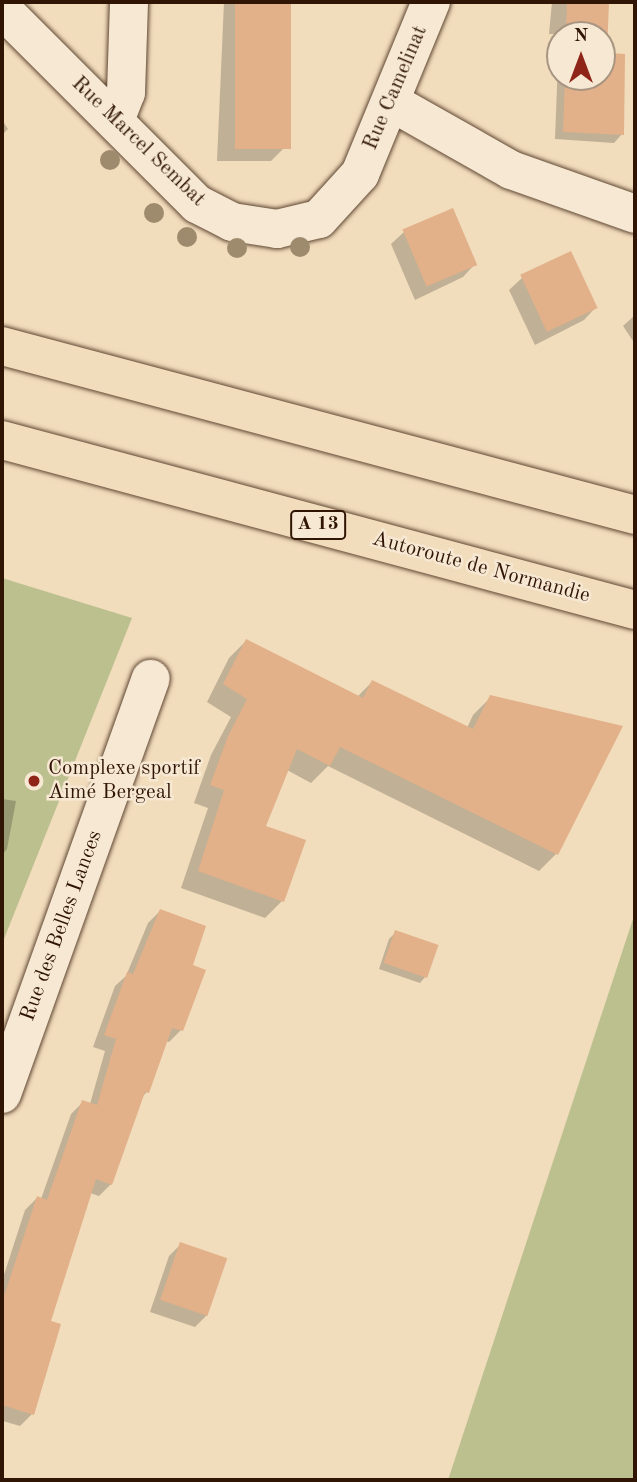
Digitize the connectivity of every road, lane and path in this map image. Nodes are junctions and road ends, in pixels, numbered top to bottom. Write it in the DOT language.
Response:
graph roads {
  1 [pos="129,2"];
  2 [pos="431,2"];
  3 [pos="2,9"];
  4 [pos="391,102"];
  5 [pos="116,121"];
  6 [pos="360,174"];
  7 [pos="635,214"];
  8 [pos="2,346"];
  9 [pos="2,440"];
  10 [pos="635,515"];
  11 [pos="635,610"];
  12 [pos="151,679"];
  13 [pos="2,1094"];
  1 -- 5 [label="street"];
  2 -- 4 [label="street, Rue Camelinat"];
  3 -- 5 [label="street, Rue Marcel Sembat"];
  4 -- 6 [label="street, Rue Camelinat"];
  4 -- 7 [label="street"];
  5 -- 6 [label="street, Rue Marcel Sembat"];
  8 -- 10 [label="highway"];
  9 -- 11 [label="highway, Autoroute de Normandie / A 13"];
  12 -- 13 [label="street, Rue des Belles Lances"];
}
